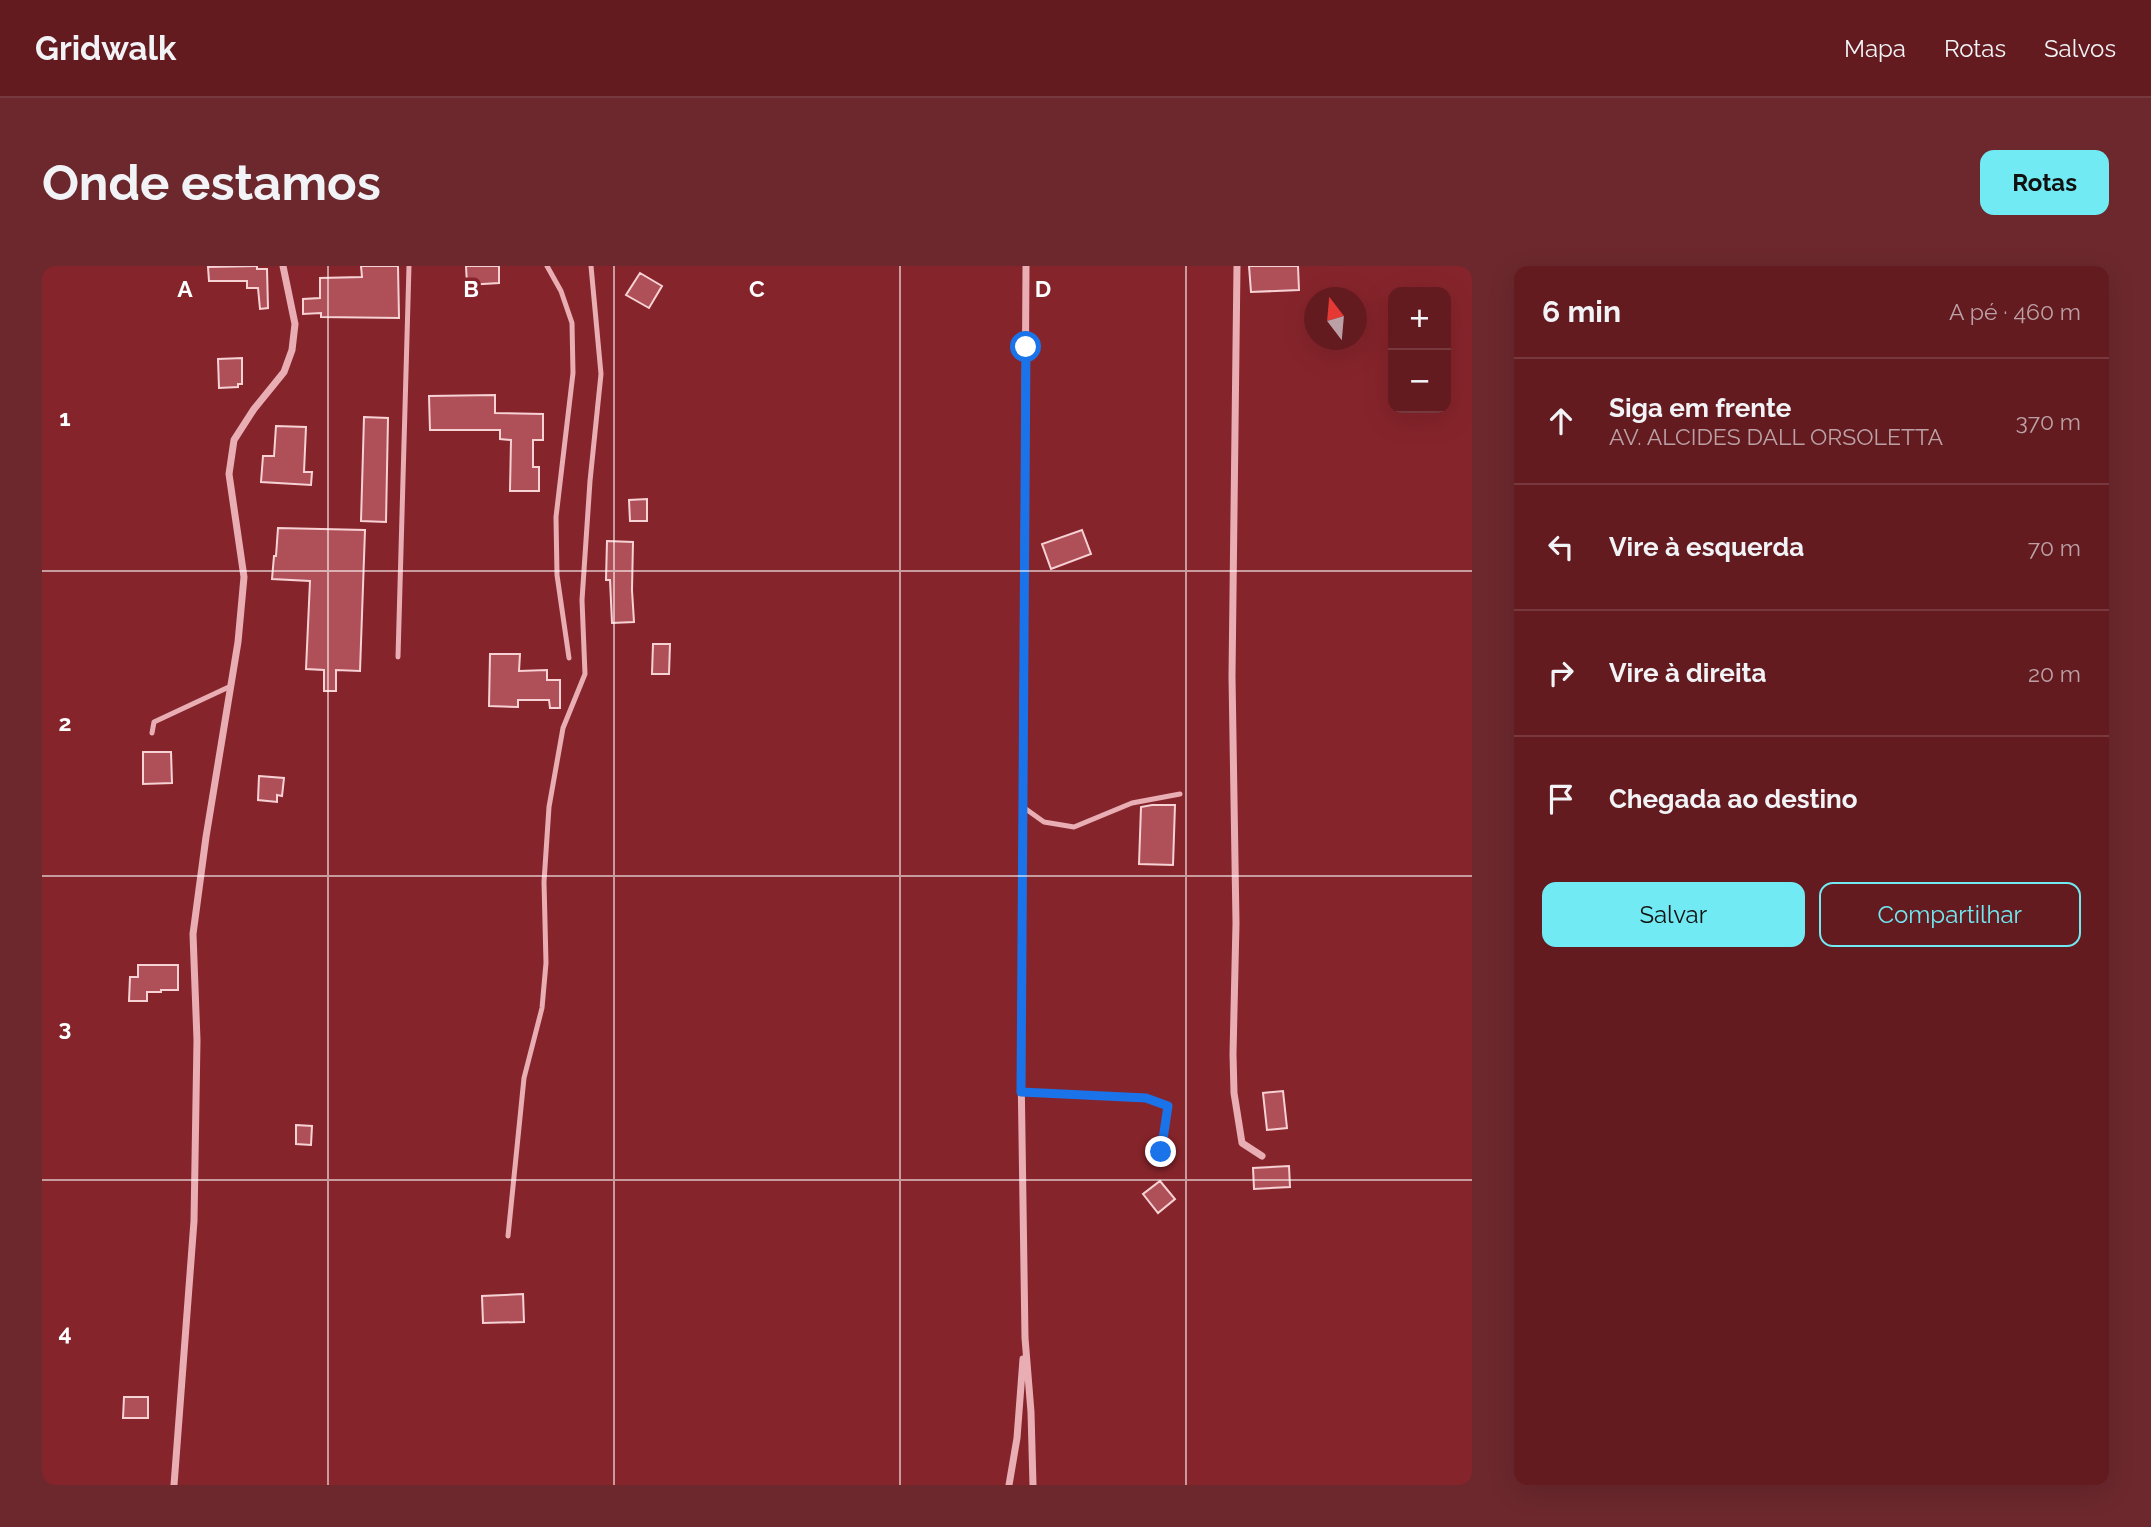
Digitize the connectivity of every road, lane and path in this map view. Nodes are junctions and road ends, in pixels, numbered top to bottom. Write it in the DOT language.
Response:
graph roads {
  1 [pos="283,266"];
  2 [pos="409,266"];
  3 [pos="547,266"];
  4 [pos="592,266"];
  5 [pos="1026,266"];
  6 [pos="1237,266"];
  7 [pos="398,657"];
  8 [pos="569,658"];
  9 [pos="231,686"];
  10 [pos="152,733"];
  11 [pos="1180,794"];
  12 [pos="1023,807"];
  13 [pos="1021,1092"];
  14 [pos="1161,1152"];
  15 [pos="1262,1156"];
  16 [pos="508,1237"];
  17 [pos="1025,1338"];
  18 [pos="174,1485"];
  19 [pos="1009,1485"];
  20 [pos="1033,1485"];
  1 -- 9 [label="street"];
  2 -- 7 [label="lane"];
  3 -- 8 [label="lane"];
  4 -- 16 [label="lane"];
  5 -- 12 [label="street"];
  6 -- 15 [label="street"];
  9 -- 10 [label="lane"];
  9 -- 18 [label="street"];
  11 -- 12 [label="lane"];
  12 -- 13 [label="street"];
  13 -- 14 [label="lane"];
  13 -- 17 [label="street"];
  17 -- 19 [label="street"];
  17 -- 20 [label="street"];
}
